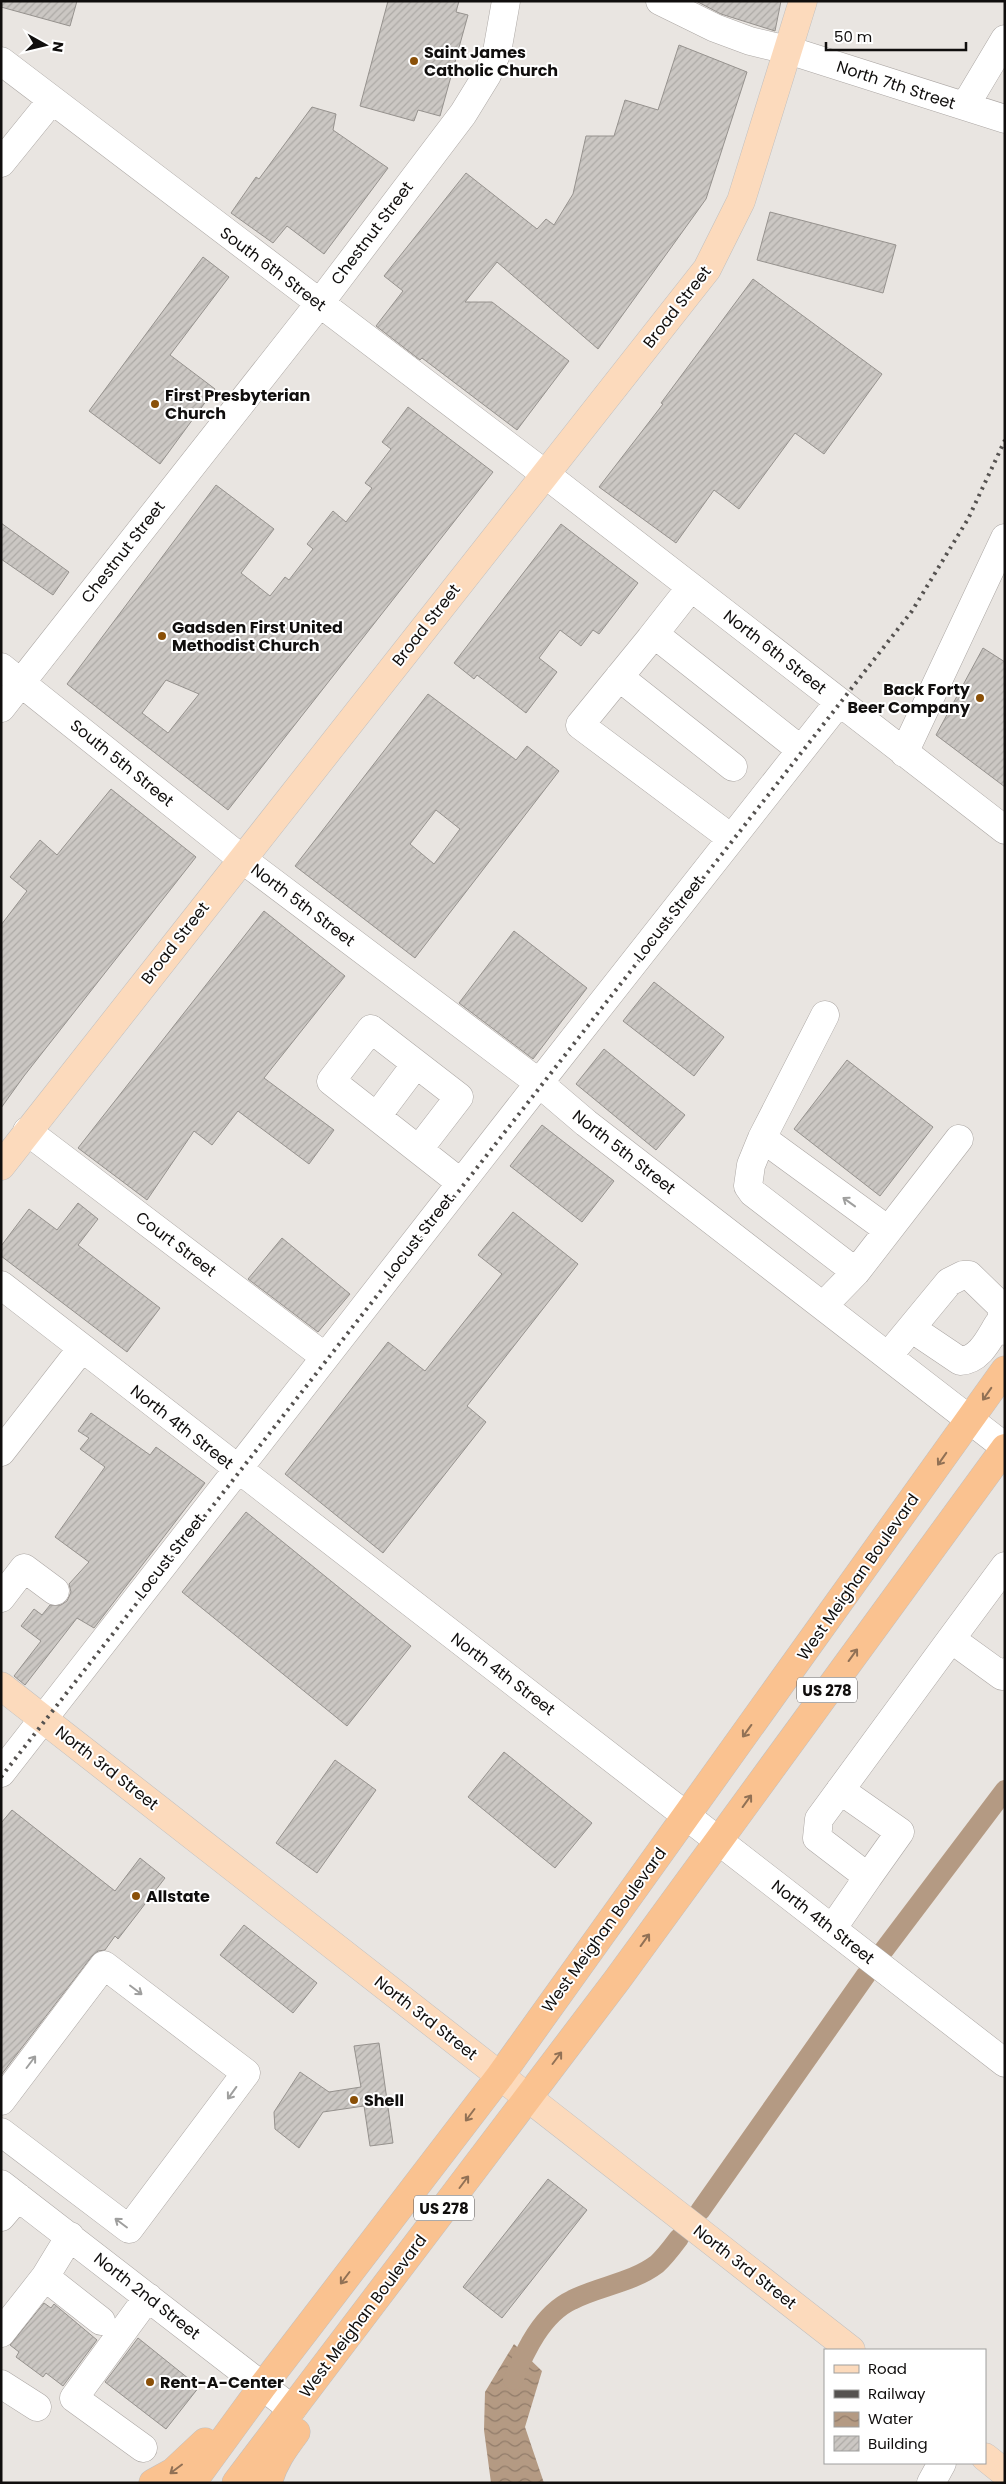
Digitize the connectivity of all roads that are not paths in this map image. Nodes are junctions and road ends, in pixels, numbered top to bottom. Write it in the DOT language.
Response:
graph roads {
  1 [pos="506,1"];
  2 [pos="660,1"];
  3 [pos="803,1"];
  4 [pos="1005,40"];
  5 [pos="788,50"];
  6 [pos="1,61"];
  7 [pos="52,100"];
  8 [pos="965,106"];
  9 [pos="1005,119"];
  10 [pos="1,163"];
  11 [pos="319,304"];
  12 [pos="545,474"];
  13 [pos="1005,538"];
  14 [pos="691,587"];
  15 [pos="651,638"];
  16 [pos="11,675"];
  17 [pos="619,677"];
  18 [pos="839,702"];
  19 [pos="1,708"];
  20 [pos="801,750"];
  21 [pos="904,752"];
  22 [pos="732,767"];
  23 [pos="1005,830"];
  24 [pos="731,838"];
  25 [pos="242,859"];
  26 [pos="825,1015"];
  27 [pos="416,1064"];
  28 [pos="539,1083"];
  29 [pos="377,1116"];
  30 [pos="27,1132"];
  31 [pos="762,1138"];
  32 [pos="959,1138"];
  33 [pos="419,1149"];
  34 [pos="1,1166"];
  35 [pos="461,1182"];
  36 [pos="888,1230"];
  37 [pos="856,1272"];
  38 [pos="1,1285"];
  39 [pos="823,1306"];
  40 [pos="911,1328"];
  41 [pos="1001,1329"];
  42 [pos="82,1348"];
  43 [pos="888,1356"];
  44 [pos="325,1357"];
  45 [pos="1005,1370"];
  46 [pos="970,1419"];
  47 [pos="1005,1448"];
  48 [pos="1,1452"];
  49 [pos="237,1470"];
  50 [pos="1005,1566"];
  51 [pos="55,1591"];
  52 [pos="1,1598"];
  53 [pos="951,1639"];
  54 [pos="1005,1672"];
  55 [pos="1,1686"];
  56 [pos="44,1719"];
  57 [pos="1,1773"];
  58 [pos="840,1790"];
  59 [pos="686,1815"];
  60 [pos="719,1840"];
  61 [pos="868,1878"];
  62 [pos="832,1929"];
  63 [pos="1005,2063"];
  64 [pos="500,2076"];
  65 [pos="528,2097"];
  66 [pos="1,2101"];
  67 [pos="1,2132"];
  68 [pos="10,2190"];
  69 [pos="1,2217"];
  70 [pos="70,2236"];
  71 [pos="45,2277"];
  72 [pos="148,2297"];
  73 [pos="362,2319"];
  74 [pos="101,2321"];
  75 [pos="1,2333"];
  76 [pos="850,2349"];
  77 [pos="1,2384"];
  78 [pos="262,2387"];
  79 [pos="37,2407"];
  80 [pos="292,2409"];
  81 [pos="143,2448"];
  82 [pos="986,2458"];
  83 [pos="941,2464"];
  84 [pos="1005,2473"];
  85 [pos="153,2483"];
  86 [pos="192,2483"];
  87 [pos="236,2483"];
  88 [pos="268,2483"];
  89 [pos="931,2483"];
  1 -- 11 [label="street, Chestnut Street"];
  2 -- 5 [label="street, North 7th Street"];
  3 -- 5 [label="main road, Broad Street"];
  4 -- 8 [label="street"];
  5 -- 8 [label="street, North 7th Street"];
  5 -- 12 [label="main road, Broad Street"];
  6 -- 7 [label="street, South 6th Street"];
  7 -- 10 [label="street"];
  7 -- 11 [label="street, South 6th Street"];
  8 -- 9 [label="street, North 7th Street"];
  11 -- 12 [label="street, South 6th Street"];
  11 -- 16 [label="street, Chestnut Street"];
  12 -- 14 [label="street, North 6th Street"];
  12 -- 25 [label="main road, Broad Street"];
  13 -- 21 [label="street"];
  14 -- 15 [label="street"];
  14 -- 18 [label="street, North 6th Street"];
  15 -- 17 [label="street"];
  15 -- 20 [label="street"];
  16 -- 19 [label="street, Chestnut Street"];
  16 -- 25 [label="street, South 5th Street"];
  17 -- 22 [label="street"];
  17 -- 24 [label="street"];
  18 -- 20 [label="street, Locust Street"];
  18 -- 21 [label="street, North 6th Street"];
  20 -- 24 [label="street, Locust Street"];
  21 -- 23 [label="street, North 6th Street"];
  24 -- 28 [label="street, Locust Street"];
  25 -- 28 [label="street, North 5th Street"];
  25 -- 30 [label="main road, Broad Street"];
  26 -- 31 [label="street"];
  27 -- 29 [label="street"];
  27 -- 29 [label="street"];
  27 -- 33 [label="street"];
  28 -- 35 [label="street, Locust Street"];
  28 -- 39 [label="street, North 5th Street"];
  29 -- 33 [label="street"];
  30 -- 34 [label="main road, Broad Street"];
  30 -- 44 [label="street, Court Street"];
  36 -- 31 [label="street, one-way"];
  31 -- 37 [label="street"];
  32 -- 36 [label="street"];
  33 -- 35 [label="street"];
  35 -- 44 [label="street, Locust Street"];
  36 -- 37 [label="street"];
  37 -- 39 [label="street"];
  38 -- 42 [label="street, North 4th Street"];
  39 -- 43 [label="street, North 5th Street"];
  40 -- 41 [label="street"];
  40 -- 41 [label="street"];
  40 -- 43 [label="street"];
  42 -- 48 [label="street"];
  42 -- 49 [label="street, North 4th Street"];
  43 -- 46 [label="street, North 5th Street"];
  44 -- 49 [label="street, Locust Street"];
  45 -- 46 [label="highway, West Meighan Boulevard / US 278, one-way"];
  46 -- 47 [label="street, North 5th Street"];
  46 -- 59 [label="highway, West Meighan Boulevard / US 278, one-way"];
  60 -- 47 [label="highway, West Meighan Boulevard / US 278, one-way"];
  49 -- 56 [label="street, Locust Street"];
  49 -- 59 [label="street, North 4th Street"];
  50 -- 53 [label="street"];
  51 -- 52 [label="street"];
  53 -- 54 [label="street"];
  53 -- 58 [label="street"];
  55 -- 56 [label="main road, North 3rd Street"];
  56 -- 57 [label="street, Locust Street"];
  56 -- 64 [label="main road, North 3rd Street"];
  58 -- 61 [label="street"];
  58 -- 61 [label="street"];
  59 -- 60 [label="street, North 4th Street"];
  59 -- 64 [label="highway, West Meighan Boulevard / US 278"];
  60 -- 62 [label="street, North 4th Street"];
  65 -- 60 [label="highway, West Meighan Boulevard / US 278, one-way"];
  61 -- 62 [label="street"];
  62 -- 63 [label="street, North 4th Street"];
  64 -- 65 [label="main road, North 3rd Street"];
  64 -- 78 [label="highway, West Meighan Boulevard / US 278, one-way"];
  73 -- 65 [label="highway, West Meighan Boulevard / US 278, one-way"];
  65 -- 76 [label="main road, North 3rd Street"];
  66 -- 67 [label="street, one-way"];
  68 -- 69 [label="street"];
  68 -- 70 [label="street, North 2nd Street"];
  70 -- 71 [label="street"];
  70 -- 72 [label="street, North 2nd Street"];
  71 -- 74 [label="street"];
  71 -- 75 [label="street"];
  72 -- 78 [label="street, North 2nd Street"];
  72 -- 81 [label="street"];
  73 -- 80 [label="highway, West Meighan Boulevard / US 278"];
  73 -- 88 [label="highway"];
  77 -- 79 [label="street"];
  78 -- 80 [label="street, North 2nd Street"];
  78 -- 85 [label="highway, one-way"];
  78 -- 86 [label="highway, West Meighan Boulevard / US 278"];
  80 -- 87 [label="highway, West Meighan Boulevard / US 278"];
  82 -- 84 [label="main road"];
  83 -- 89 [label="street"];
}
